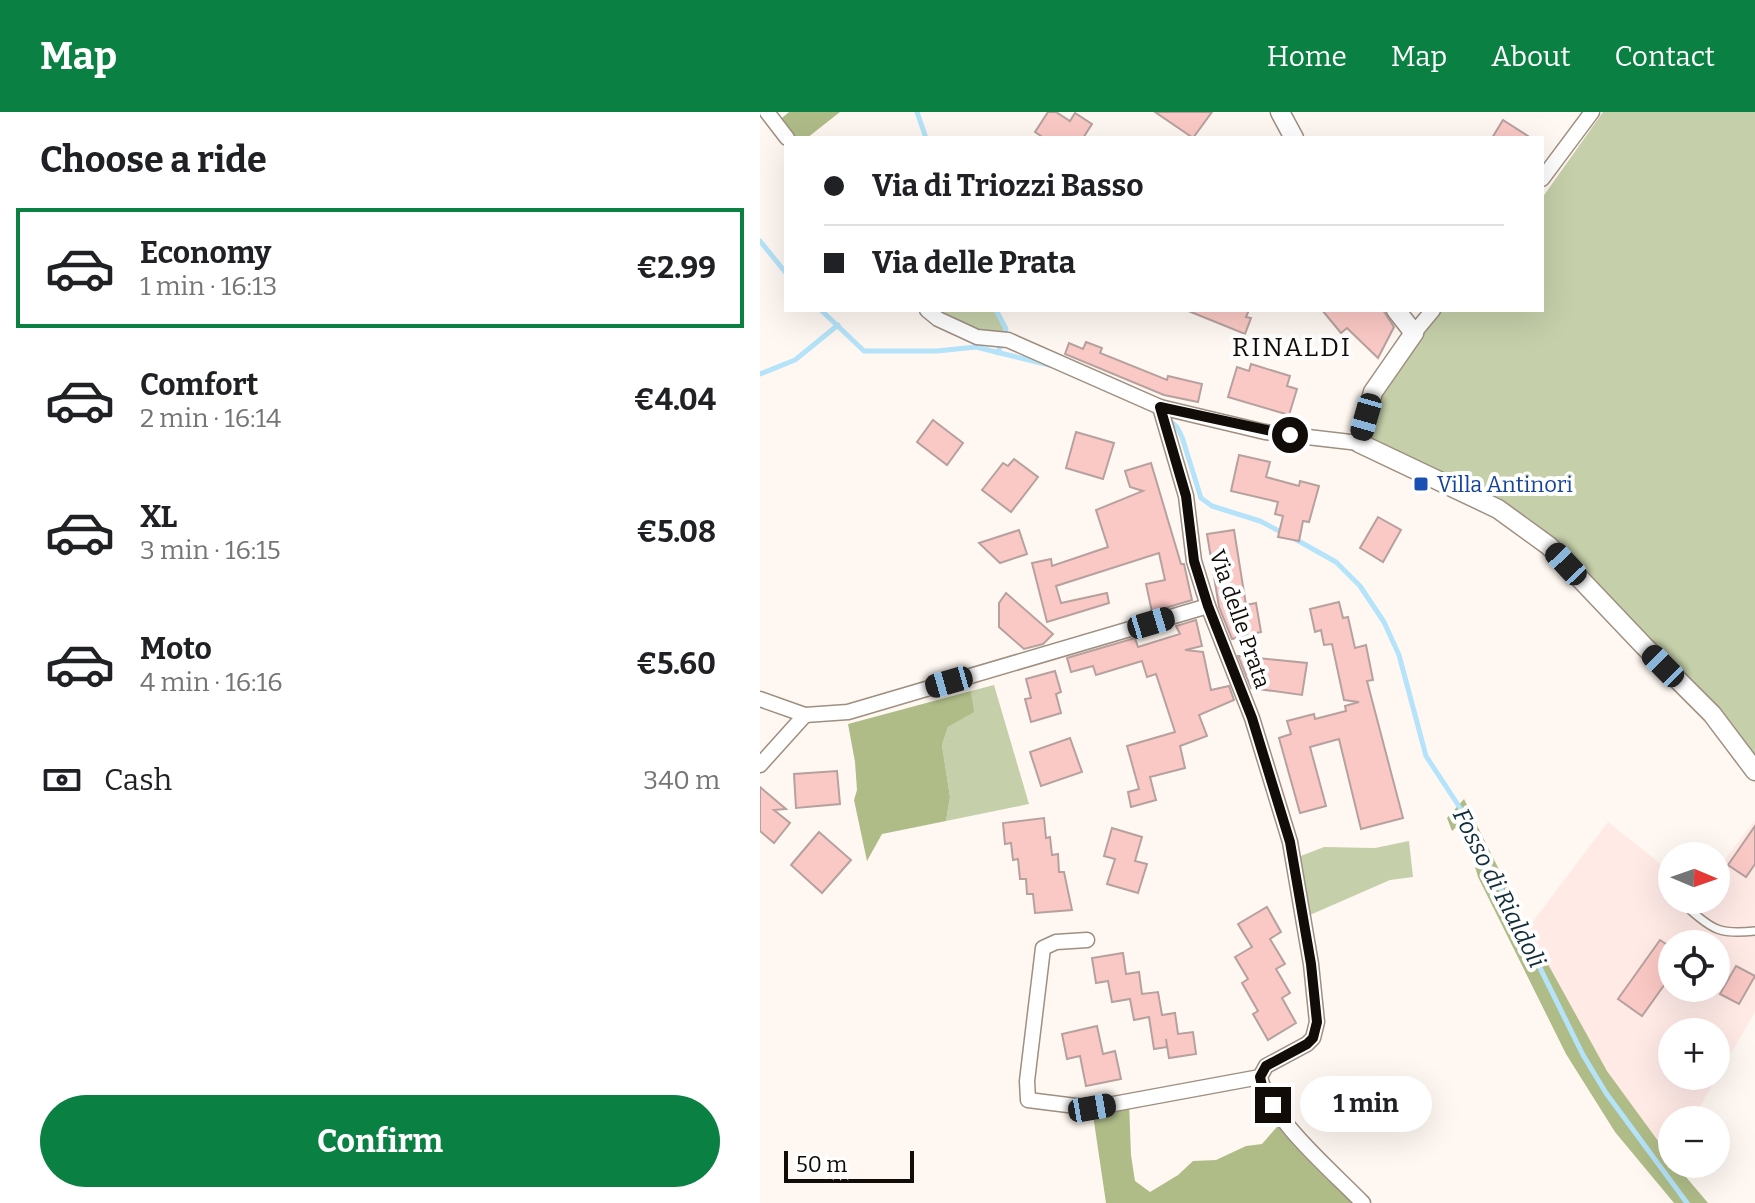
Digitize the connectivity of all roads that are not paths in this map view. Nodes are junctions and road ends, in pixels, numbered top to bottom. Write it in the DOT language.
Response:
graph roads {
  1 [pos="767,112"];
  2 [pos="1280,112"];
  3 [pos="1592,112"];
  4 [pos="785,136"];
  5 [pos="1293,136"];
  6 [pos="1544,176"];
  7 [pos="929,312"];
  8 [pos="1398,312"];
  9 [pos="1431,312"];
  10 [pos="1414,333"];
  11 [pos="1160,407"];
  12 [pos="1359,443"];
  13 [pos="1208,606"];
  14 [pos="760,699"];
  15 [pos="805,715"];
  16 [pos="760,765"];
  17 [pos="1755,771"];
  18 [pos="1695,914"];
  19 [pos="1755,931"];
  20 [pos="1087,940"];
  21 [pos="1260,1077"];
  22 [pos="1363,1203"];
  1 -- 4 [label="street"];
  2 -- 5 [label="street"];
  3 -- 6 [label="street"];
  7 -- 11 [label="street"];
  8 -- 10 [label="street"];
  9 -- 10 [label="street"];
  10 -- 12 [label="street"];
  11 -- 12 [label="street"];
  11 -- 13 [label="street, Via delle Prata"];
  12 -- 17 [label="street"];
  13 -- 15 [label="street"];
  13 -- 21 [label="street, Via delle Prata"];
  14 -- 15 [label="street"];
  15 -- 16 [label="street"];
  18 -- 19 [label="lane"];
  20 -- 21 [label="street"];
  21 -- 22 [label="street"];
}
